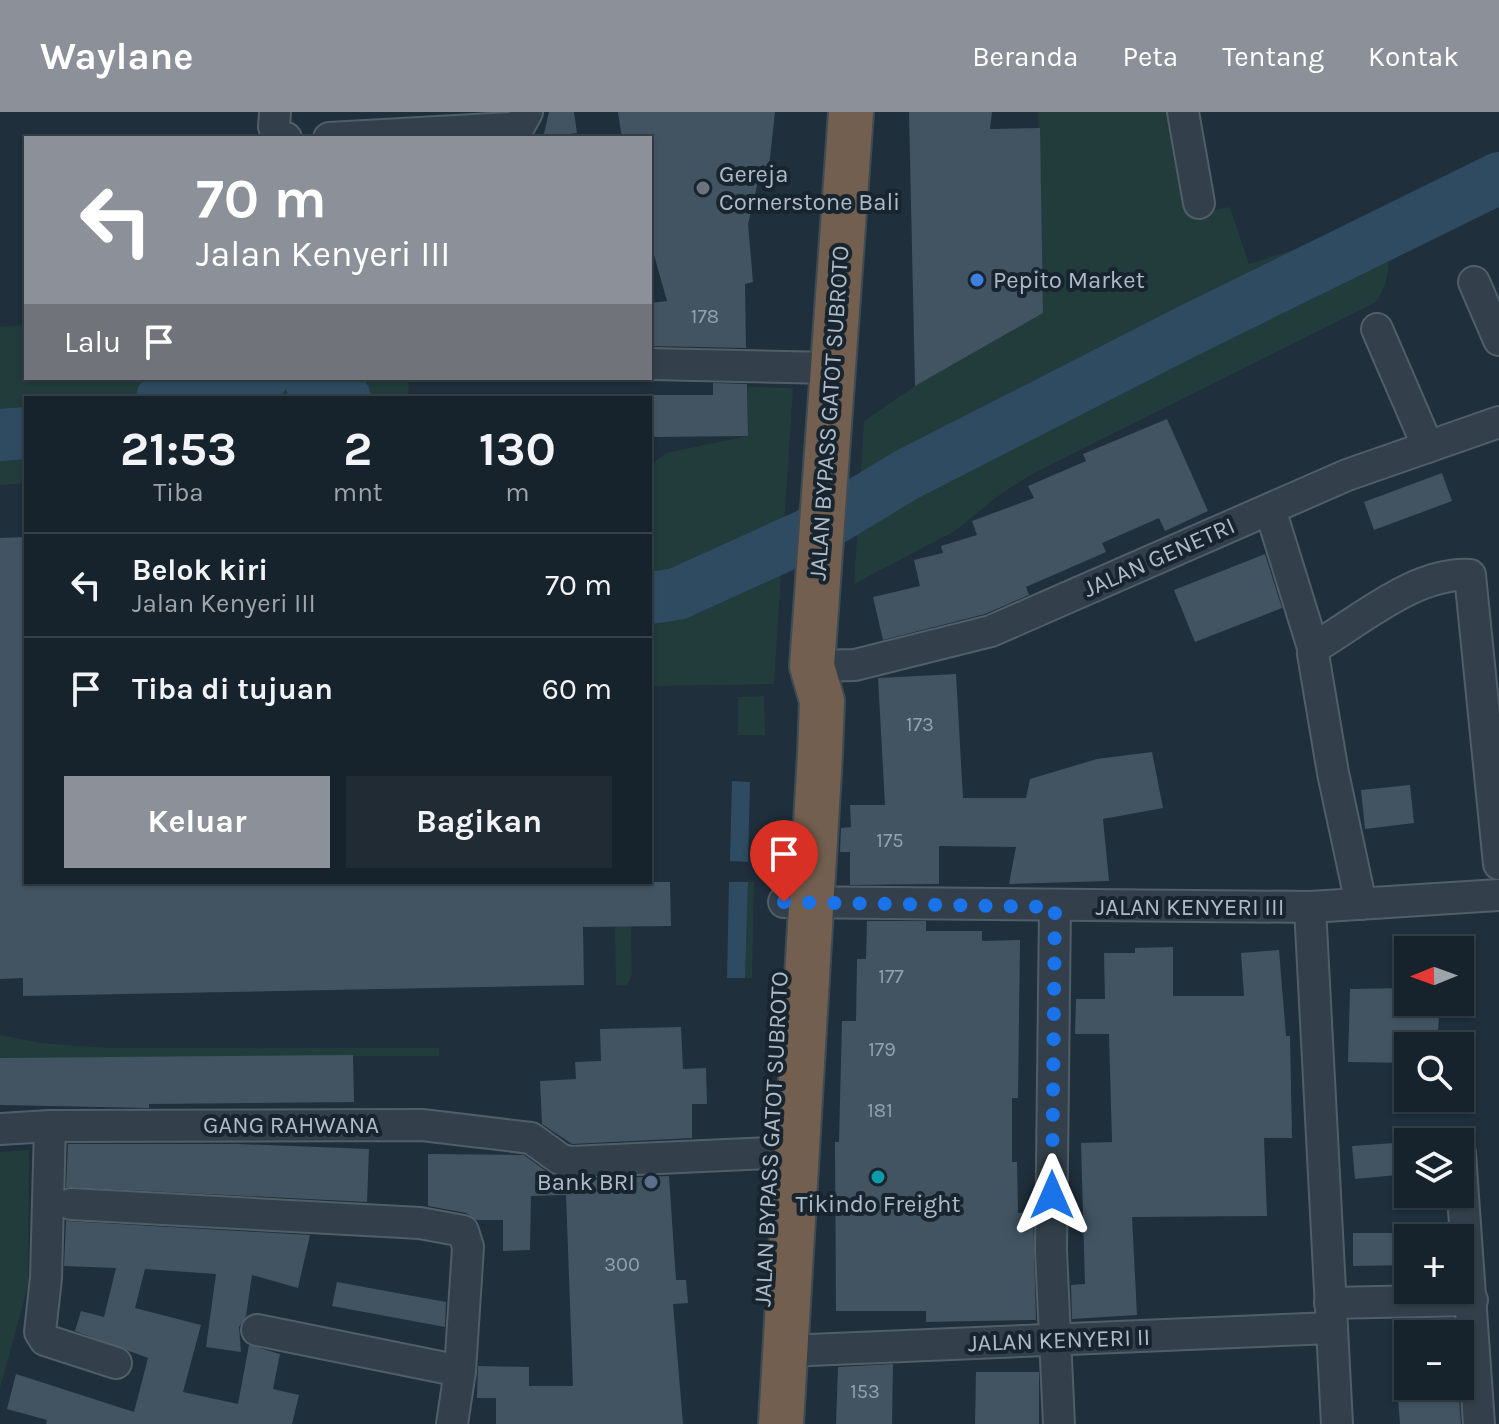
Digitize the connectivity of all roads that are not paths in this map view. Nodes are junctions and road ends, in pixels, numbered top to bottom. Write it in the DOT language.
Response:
graph roads {
  1 [pos="275,112"];
  2 [pos="527,112"];
  3 [pos="851,112"];
  4 [pos="1183,112"];
  5 [pos="278,136"];
  6 [pos="365,136"];
  7 [pos="1199,203"];
  8 [pos="1474,282"];
  9 [pos="1377,329"];
  10 [pos="1499,340"];
  11 [pos="652,364"];
  12 [pos="831,381"];
  13 [pos="1499,422"];
  14 [pos="1428,447"];
  15 [pos="1270,509"];
  16 [pos="1486,623"];
  17 [pos="813,648"];
  18 [pos="1314,651"];
  19 [pos="1499,864"];
  20 [pos="1499,895"];
  21 [pos="797,903"];
  22 [pos="1361,904"];
  23 [pos="1055,907"];
  24 [pos="1310,907"];
  25 [pos="50,1126"];
  26 [pos="0,1129"];
  27 [pos="771,1153"];
  28 [pos="71,1204"];
  29 [pos="1437,1304"];
  30 [pos="1472,1304"];
  31 [pos="1331,1316"];
  32 [pos="257,1330"];
  33 [pos="1058,1340"];
  34 [pos="785,1351"];
  35 [pos="116,1363"];
  36 [pos="460,1371"];
  37 [pos="452,1424"];
  38 [pos="757,1424"];
  39 [pos="781,1424"];
  40 [pos="1059,1424"];
  41 [pos="1337,1424"];
  42 [pos="1479,1424"];
  1 -- 5 [label="street"];
  2 -- 6 [label="street"];
  3 -- 12 [label="highway, JALAN BYPASS GATOT SUBROTO"];
  4 -- 7 [label="street"];
  8 -- 10 [label="street"];
  9 -- 14 [label="street"];
  11 -- 12 [label="street"];
  12 -- 17 [label="highway, JALAN BYPASS GATOT SUBROTO"];
  13 -- 14 [label="street, JALAN GENETRI"];
  14 -- 15 [label="street, JALAN GENETRI"];
  15 -- 17 [label="street, JALAN GENETRI"];
  15 -- 18 [label="street"];
  16 -- 18 [label="street"];
  16 -- 19 [label="street"];
  17 -- 21 [label="highway, JALAN BYPASS GATOT SUBROTO"];
  18 -- 22 [label="street"];
  20 -- 22 [label="street, JALAN KENYERI III"];
  21 -- 23 [label="street, JALAN KENYERI III"];
  21 -- 27 [label="highway, JALAN BYPASS GATOT SUBROTO"];
  21 -- 34 [label="highway, JALAN BYPASS GATOT SUBROTO"];
  22 -- 24 [label="street, JALAN KENYERI III"];
  23 -- 24 [label="street, JALAN KENYERI III"];
  23 -- 33 [label="street"];
  24 -- 31 [label="street"];
  25 -- 26 [label="street, GANG RAHWANA"];
  25 -- 27 [label="street, GANG RAHWANA"];
  25 -- 35 [label="street"];
  27 -- 38 [label="highway, JALAN BYPASS GATOT SUBROTO"];
  28 -- 36 [label="street"];
  29 -- 31 [label="street, JALAN KENYERI II"];
  30 -- 42 [label="street"];
  31 -- 33 [label="street, JALAN KENYERI II"];
  31 -- 41 [label="street"];
  32 -- 36 [label="street"];
  33 -- 34 [label="street, JALAN KENYERI II"];
  33 -- 40 [label="street"];
  34 -- 39 [label="highway, JALAN BYPASS GATOT SUBROTO"];
  36 -- 37 [label="street"];
}
